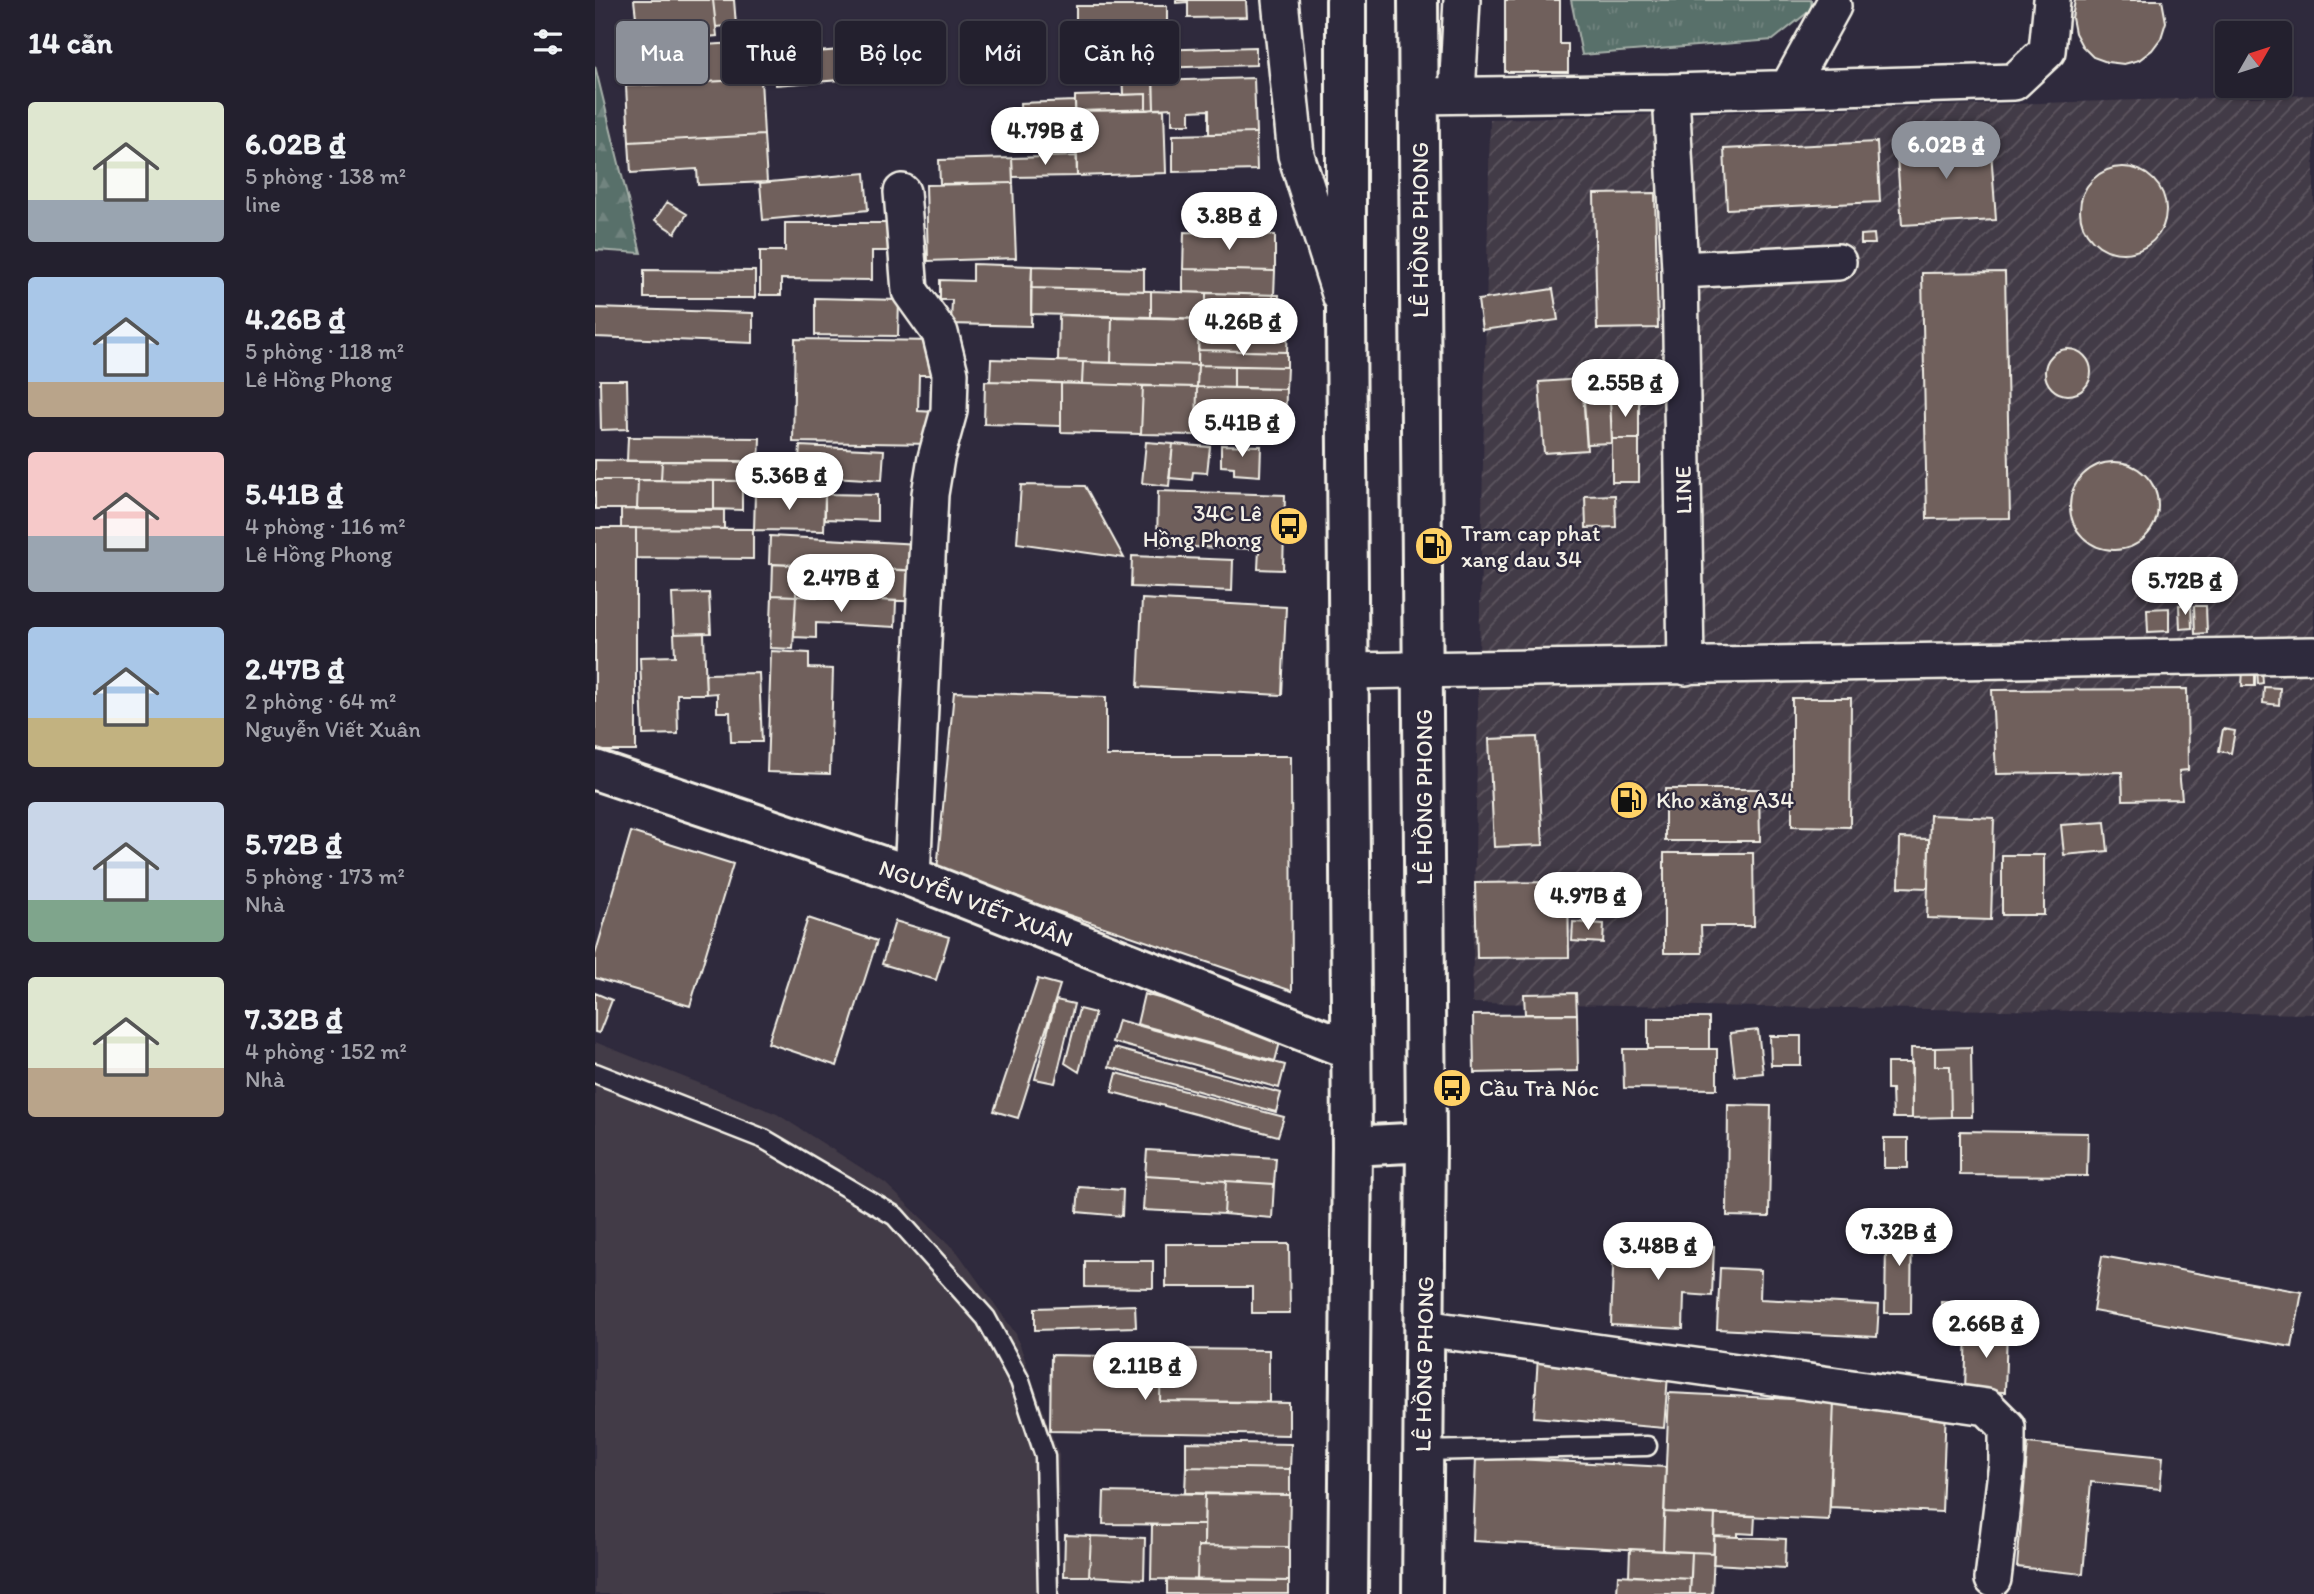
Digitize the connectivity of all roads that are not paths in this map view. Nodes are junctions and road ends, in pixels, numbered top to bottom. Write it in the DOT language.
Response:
graph roads {
  1 [pos="1280,0"];
  2 [pos="1462,0"];
  3 [pos="2052,0"];
  4 [pos="1418,4"];
  5 [pos="1833,6"];
  6 [pos="1346,9"];
  7 [pos="1788,88"];
  8 [pos="1671,92"];
  9 [pos="1457,95"];
  10 [pos="1419,96"];
  11 [pos="902,192"];
  12 [pos="1838,262"];
  13 [pos="1680,270"];
  14 [pos="1346,311"];
  15 [pos="2314,655"];
  16 [pos="1686,667"];
  17 [pos="1423,669"];
  18 [pos="1349,671"];
  19 [pos="595,770"];
  20 [pos="912,877"];
  21 [pos="1352,1050"];
  22 [pos="595,1073"];
  23 [pos="1426,1142"];
  24 [pos="1352,1146"];
  25 [pos="1424,1328"];
  26 [pos="1647,1446"];
  27 [pos="1423,1451"];
  28 [pos="1993,1580"];
  29 [pos="1048,1594"];
  30 [pos="1348,1594"];
  31 [pos="1422,1594"];
  1 -- 14 [label="street"];
  2 -- 9 [label="street"];
  3 -- 7 [label="street"];
  4 -- 10 [label="main road, LÊ HỒNG PHONG"];
  5 -- 7 [label="street"];
  6 -- 14 [label="main road"];
  7 -- 8 [label="street"];
  8 -- 9 [label="street"];
  8 -- 13 [label="street, LINE"];
  9 -- 10 [label="street"];
  10 -- 17 [label="main road, LÊ HỒNG PHONG"];
  11 -- 20 [label="street"];
  12 -- 13 [label="street"];
  13 -- 16 [label="street, LINE"];
  14 -- 18 [label="main road"];
  15 -- 16 [label="street"];
  16 -- 17 [label="street"];
  17 -- 18 [label="street"];
  17 -- 23 [label="main road, LÊ HỒNG PHONG"];
  18 -- 21 [label="main road"];
  19 -- 20 [label="main road, NGUYỄN VIẾT XUÂN"];
  20 -- 21 [label="main road, NGUYỄN VIẾT XUÂN"];
  21 -- 24 [label="main road"];
  22 -- 29 [label="lane"];
  23 -- 24 [label="main road"];
  23 -- 25 [label="main road, LÊ HỒNG PHONG"];
  24 -- 30 [label="main road"];
  25 -- 27 [label="main road, LÊ HỒNG PHONG"];
  25 -- 28 [label="street"];
  26 -- 27 [label="lane"];
  27 -- 31 [label="main road, LÊ HỒNG PHONG"];
}
